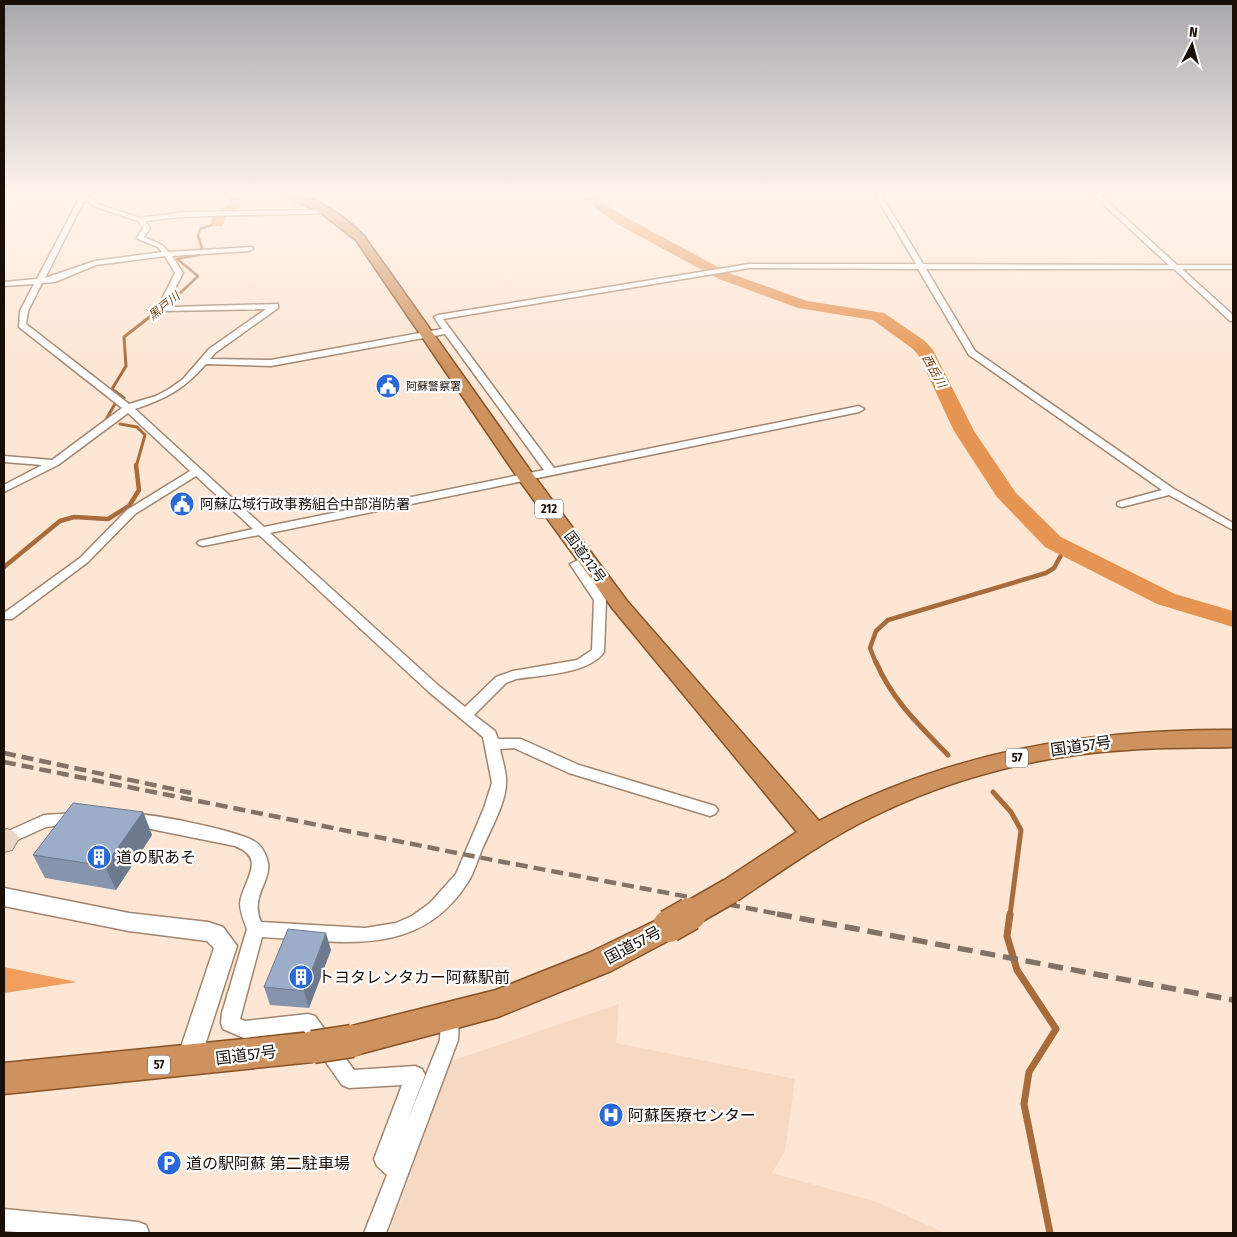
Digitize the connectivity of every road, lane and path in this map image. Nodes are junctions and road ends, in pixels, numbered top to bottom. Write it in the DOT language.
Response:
graph roads {
  1 [pos="55,251"];
  2 [pos="164,251"];
  3 [pos="198,251"];
  4 [pos="369,251"];
  5 [pos="912,251"];
  6 [pos="1158,251"];
  7 [pos="166,254"];
  8 [pos="922,267"];
  9 [pos="1176,267"];
  10 [pos="1233,267"];
  11 [pos="39,281"];
  12 [pos="4,284"];
  13 [pos="1233,319"];
  14 [pos="447,332"];
  15 [pos="427,335"];
  16 [pos="203,361"];
  17 [pos="128,408"];
  18 [pos="859,409"];
  19 [pos="4,459"];
  20 [pos="54,463"];
  21 [pos="197,471"];
  22 [pos="551,472"];
  23 [pos="526,477"];
  24 [pos="4,488"];
  25 [pos="1170,491"];
  26 [pos="1122,504"];
  27 [pos="1233,527"];
  28 [pos="264,531"];
  29 [pos="203,543"];
  30 [pos="586,560"];
  31 [pos="8,616"];
  32 [pos="467,714"];
  33 [pos="1233,739"];
  34 [pos="493,745"];
  35 [pos="710,810"];
  36 [pos="92,817"];
  37 [pos="120,817"];
  38 [pos="815,835"];
  39 [pos="6,840"];
  40 [pos="4,897"];
  41 [pos="256,930"];
  42 [pos="450,1016"];
  43 [pos="188,1062"];
  44 [pos="4,1080"];
  45 [pos="399,1172"];
  46 [pos="4,1220"];
  47 [pos="138,1233"];
  48 [pos="375,1233"];
  1 -- 11 [label="street"];
  2 -- 7 [label="street"];
  3 -- 7 [label="street"];
  4 -- 15 [label="highway, 国道212号 / 212"];
  5 -- 8 [label="street"];
  6 -- 9 [label="street"];
  7 -- 11 [label="street"];
  7 -- 16 [label="street"];
  8 -- 9 [label="street"];
  8 -- 14 [label="street"];
  8 -- 25 [label="street"];
  9 -- 10 [label="street"];
  9 -- 13 [label="street"];
  11 -- 12 [label="street"];
  11 -- 17 [label="street"];
  14 -- 15 [label="street"];
  14 -- 22 [label="street"];
  15 -- 16 [label="street"];
  15 -- 23 [label="highway, 国道212号 / 212"];
  16 -- 17 [label="street"];
  17 -- 20 [label="street"];
  17 -- 21 [label="street"];
  18 -- 22 [label="street"];
  19 -- 20 [label="street"];
  20 -- 24 [label="street"];
  21 -- 28 [label="street"];
  21 -- 31 [label="street"];
  22 -- 23 [label="street"];
  23 -- 28 [label="street"];
  23 -- 30 [label="highway, 国道212号 / 212"];
  25 -- 26 [label="street"];
  25 -- 27 [label="street"];
  28 -- 29 [label="street"];
  28 -- 32 [label="street"];
  30 -- 32 [label="street"];
  30 -- 38 [label="highway, 国道212号 / 212"];
  32 -- 34 [label="street"];
  33 -- 38 [label="highway, 国道57号 / 57"];
  34 -- 35 [label="street"];
  34 -- 41 [label="street"];
  36 -- 39 [label="street"];
  37 -- 41 [label="street"];
  38 -- 42 [label="highway, 国道57号 / 57, bridge"];
  40 -- 43 [label="street"];
  41 -- 45 [label="street"];
  42 -- 43 [label="highway, 国道57号 / 57, bridge"];
  42 -- 45 [label="street"];
  43 -- 44 [label="highway, 国道57号 / 57"];
  45 -- 48 [label="street"];
  46 -- 47 [label="street"];
}
